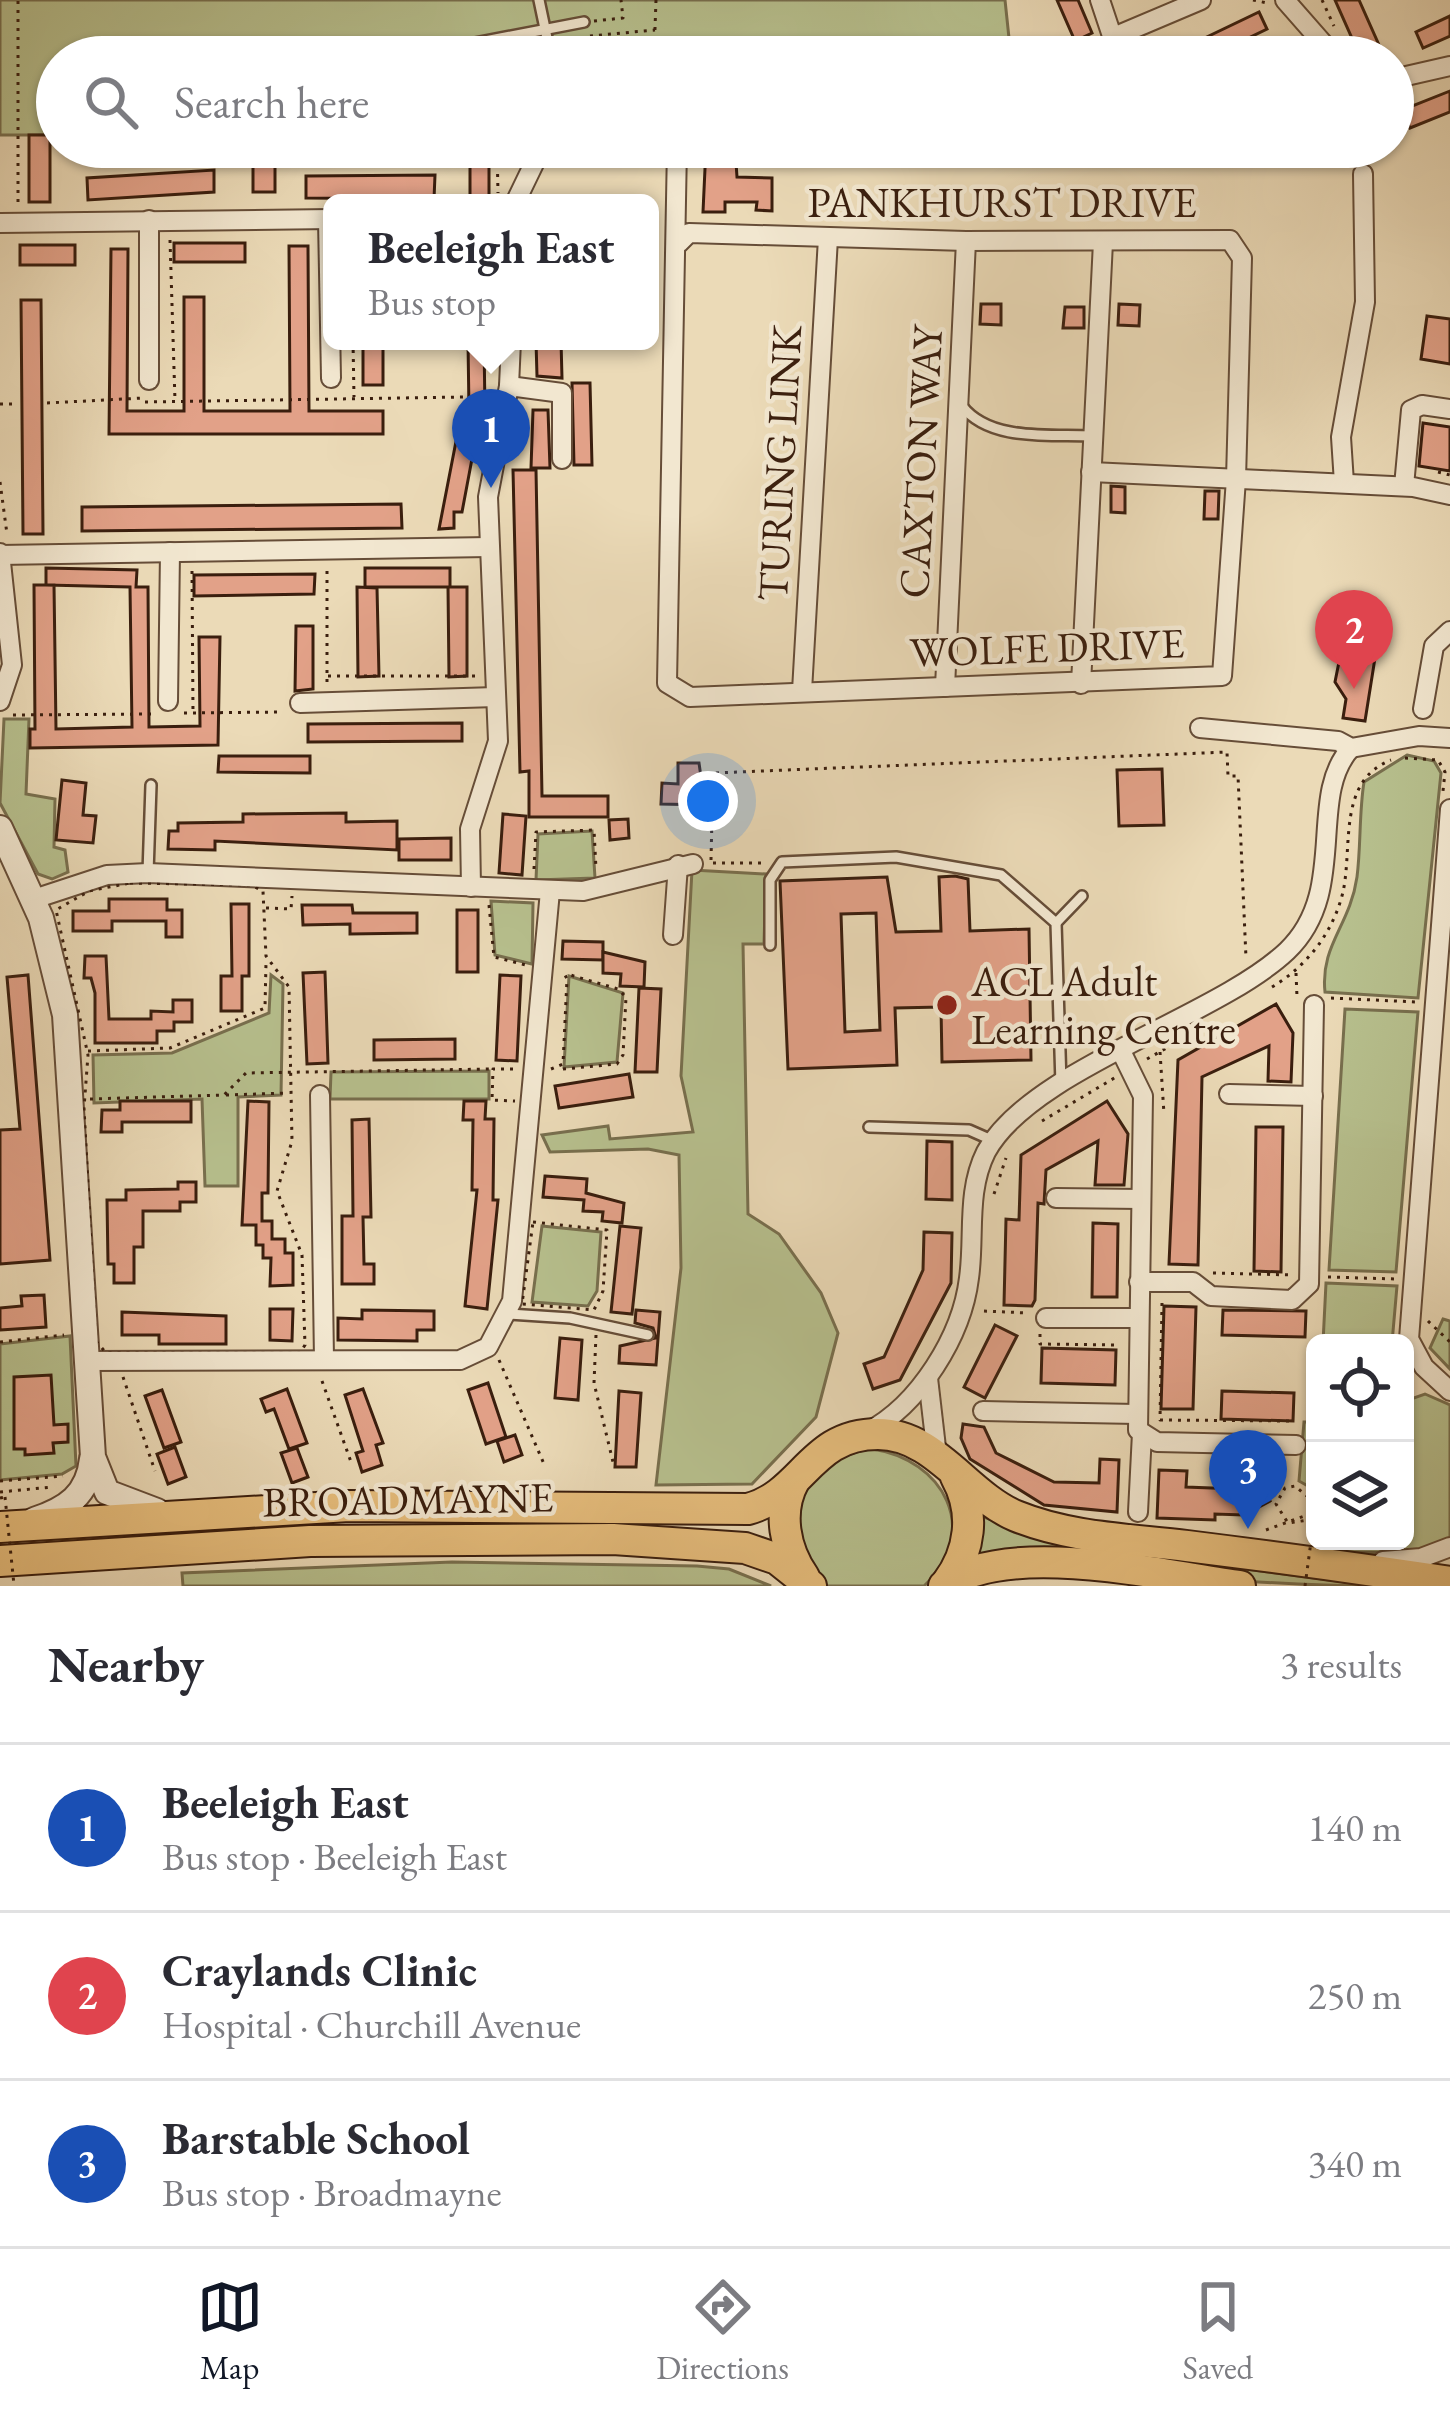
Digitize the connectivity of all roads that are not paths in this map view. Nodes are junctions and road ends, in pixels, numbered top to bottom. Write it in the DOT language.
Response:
graph roads {
  1 [pos="539,0"];
  2 [pos="1100,0"];
  3 [pos="1201,0"];
  4 [pos="1285,0"];
  5 [pos="584,22"];
  6 [pos="545,29"];
  7 [pos="510,36"];
  8 [pos="546,36"];
  9 [pos="1116,36"];
  10 [pos="1317,36"];
  11 [pos="1450,66"];
  12 [pos="1414,74"];
  13 [pos="677,168"];
  14 [pos="1363,174"];
  15 [pos="323,219"];
  16 [pos="149,220"];
  17 [pos="0,223"];
  18 [pos="828,238"];
  19 [pos="966,242"];
  20 [pos="1103,242"];
  21 [pos="679,243"];
  22 [pos="331,350"];
  23 [pos="511,350"];
  24 [pos="331,378"];
  25 [pos="146,379"];
  26 [pos="509,386"];
  27 [pos="959,401"];
  28 [pos="1450,409"];
  29 [pos="1093,436"];
  30 [pos="562,459"];
  31 [pos="1091,472"];
  32 [pos="1236,479"];
  33 [pos="1344,483"];
  34 [pos="1404,487"];
  35 [pos="1450,495"];
  36 [pos="489,547"];
  37 [pos="4,549"];
  38 [pos="170,552"];
  39 [pos="1450,631"];
  40 [pos="1081,683"];
  41 [pos="945,687"];
  42 [pos="802,692"];
  43 [pos="496,697"];
  44 [pos="300,703"];
  45 [pos="4,705"];
  46 [pos="165,708"];
  47 [pos="1424,709"];
  48 [pos="1200,728"];
  49 [pos="1450,738"];
  50 [pos="1351,748"];
  51 [pos="151,785"];
  52 [pos="1450,808"];
  53 [pos="0,828"];
  54 [pos="148,873"];
  55 [pos="471,887"];
  56 [pos="542,887"];
  57 [pos="1082,896"];
  58 [pos="34,899"];
  59 [pos="1056,923"];
  60 [pos="673,934"];
  61 [pos="770,945"];
  62 [pos="1315,1005"];
  63 [pos="1121,1051"];
  64 [pos="1061,1086"];
  65 [pos="1229,1094"];
  66 [pos="320,1095"];
  67 [pos="1313,1096"];
  68 [pos="1430,1106"];
  69 [pos="1450,1113"];
  70 [pos="869,1126"];
  71 [pos="1002,1146"];
  72 [pos="1056,1198"];
  73 [pos="1141,1199"];
  74 [pos="1139,1282"];
  75 [pos="509,1314"];
  76 [pos="1046,1318"];
  77 [pos="1139,1318"];
  78 [pos="648,1334"];
  79 [pos="1409,1334"];
  80 [pos="1414,1348"];
  81 [pos="85,1361"];
  82 [pos="321,1364"];
  83 [pos="928,1378"];
  84 [pos="1450,1390"];
  85 [pos="982,1411"];
  86 [pos="1139,1426"];
  87 [pos="851,1437"];
  88 [pos="1296,1444"];
  89 [pos="92,1457"];
  90 [pos="945,1464"];
  91 [pos="796,1478"];
  92 [pos="1,1508"];
  93 [pos="1138,1512"];
  94 [pos="172,1514"];
  95 [pos="1251,1545"];
  96 [pos="1450,1547"];
  97 [pos="0,1561"];
  98 [pos="1450,1582"];
  99 [pos="809,1584"];
  100 [pos="945,1585"];
  101 [pos="1240,1586"];
  1 -- 6 [label="lane"];
  2 -- 9 [label="street"];
  3 -- 9 [label="street"];
  4 -- 10 [label="street"];
  5 -- 6 [label="lane"];
  6 -- 7 [label="lane"];
  6 -- 8 [label="lane"];
  11 -- 12 [label="street"];
  13 -- 21 [label="street"];
  14 -- 33 [label="street"];
  15 -- 16 [label="street"];
  16 -- 17 [label="street"];
  16 -- 25 [label="street"];
  18 -- 19 [label="street, PANKHURST DRIVE"];
  18 -- 21 [label="street, PANKHURST DRIVE"];
  18 -- 42 [label="street, TURING LINK"];
  19 -- 20 [label="street, PANKHURST DRIVE"];
  19 -- 27 [label="street, CAXTON WAY"];
  20 -- 29 [label="street"];
  20 -- 32 [label="street, PANKHURST DRIVE"];
  21 -- 42 [label="street, WOLFE DRIVE"];
  22 -- 24 [label="street"];
  23 -- 26 [label="street"];
  26 -- 30 [label="street"];
  26 -- 36 [label="street"];
  27 -- 29 [label="lane"];
  27 -- 41 [label="street, CAXTON WAY"];
  28 -- 34 [label="street"];
  29 -- 31 [label="street"];
  31 -- 32 [label="street"];
  31 -- 40 [label="street"];
  32 -- 33 [label="street"];
  32 -- 40 [label="street, WOLFE DRIVE"];
  33 -- 34 [label="street"];
  34 -- 35 [label="street"];
  36 -- 38 [label="street"];
  36 -- 43 [label="street"];
  37 -- 38 [label="street"];
  37 -- 45 [label="street"];
  38 -- 46 [label="street"];
  39 -- 47 [label="street"];
  40 -- 41 [label="street, WOLFE DRIVE"];
  41 -- 42 [label="street, WOLFE DRIVE"];
  43 -- 44 [label="street"];
  43 -- 55 [label="street"];
  48 -- 50 [label="street"];
  49 -- 50 [label="street"];
  50 -- 63 [label="street"];
  51 -- 54 [label="lane"];
  52 -- 68 [label="street"];
  53 -- 58 [label="street"];
  54 -- 55 [label="street"];
  54 -- 58 [label="street"];
  55 -- 56 [label="street"];
  56 -- 60 [label="street"];
  56 -- 75 [label="street"];
  57 -- 59 [label="lane"];
  58 -- 81 [label="street"];
  59 -- 61 [label="lane"];
  59 -- 64 [label="lane"];
  62 -- 67 [label="street"];
  63 -- 64 [label="street"];
  63 -- 73 [label="street"];
  64 -- 71 [label="street"];
  65 -- 67 [label="street"];
  66 -- 82 [label="street"];
  67 -- 74 [label="street"];
  68 -- 69 [label="street"];
  68 -- 79 [label="street"];
  70 -- 71 [label="lane"];
  71 -- 83 [label="street"];
  72 -- 73 [label="street"];
  73 -- 74 [label="street"];
  74 -- 77 [label="street"];
  75 -- 78 [label="lane"];
  75 -- 82 [label="street"];
  76 -- 77 [label="street"];
  77 -- 86 [label="street"];
  80 -- 84 [label="street"];
  81 -- 82 [label="street"];
  81 -- 89 [label="street"];
  83 -- 87 [label="street"];
  83 -- 90 [label="street"];
  85 -- 86 [label="street"];
  86 -- 88 [label="street"];
  86 -- 93 [label="street"];
  87 -- 90 [label="main road"];
  87 -- 91 [label="main road, BROADMAYNE"];
  89 -- 92 [label="street"];
  89 -- 94 [label="street"];
  90 -- 95 [label="main road"];
  90 -- 100 [label="main road"];
  91 -- 94 [label="main road, BROADMAYNE"];
  91 -- 99 [label="main road, BROADMAYNE"];
  92 -- 94 [label="main road, BROADMAYNE"];
  95 -- 96 [label="street"];
  95 -- 98 [label="main road"];
  97 -- 99 [label="main road, BROADMAYNE"];
  100 -- 101 [label="main road"];
}
